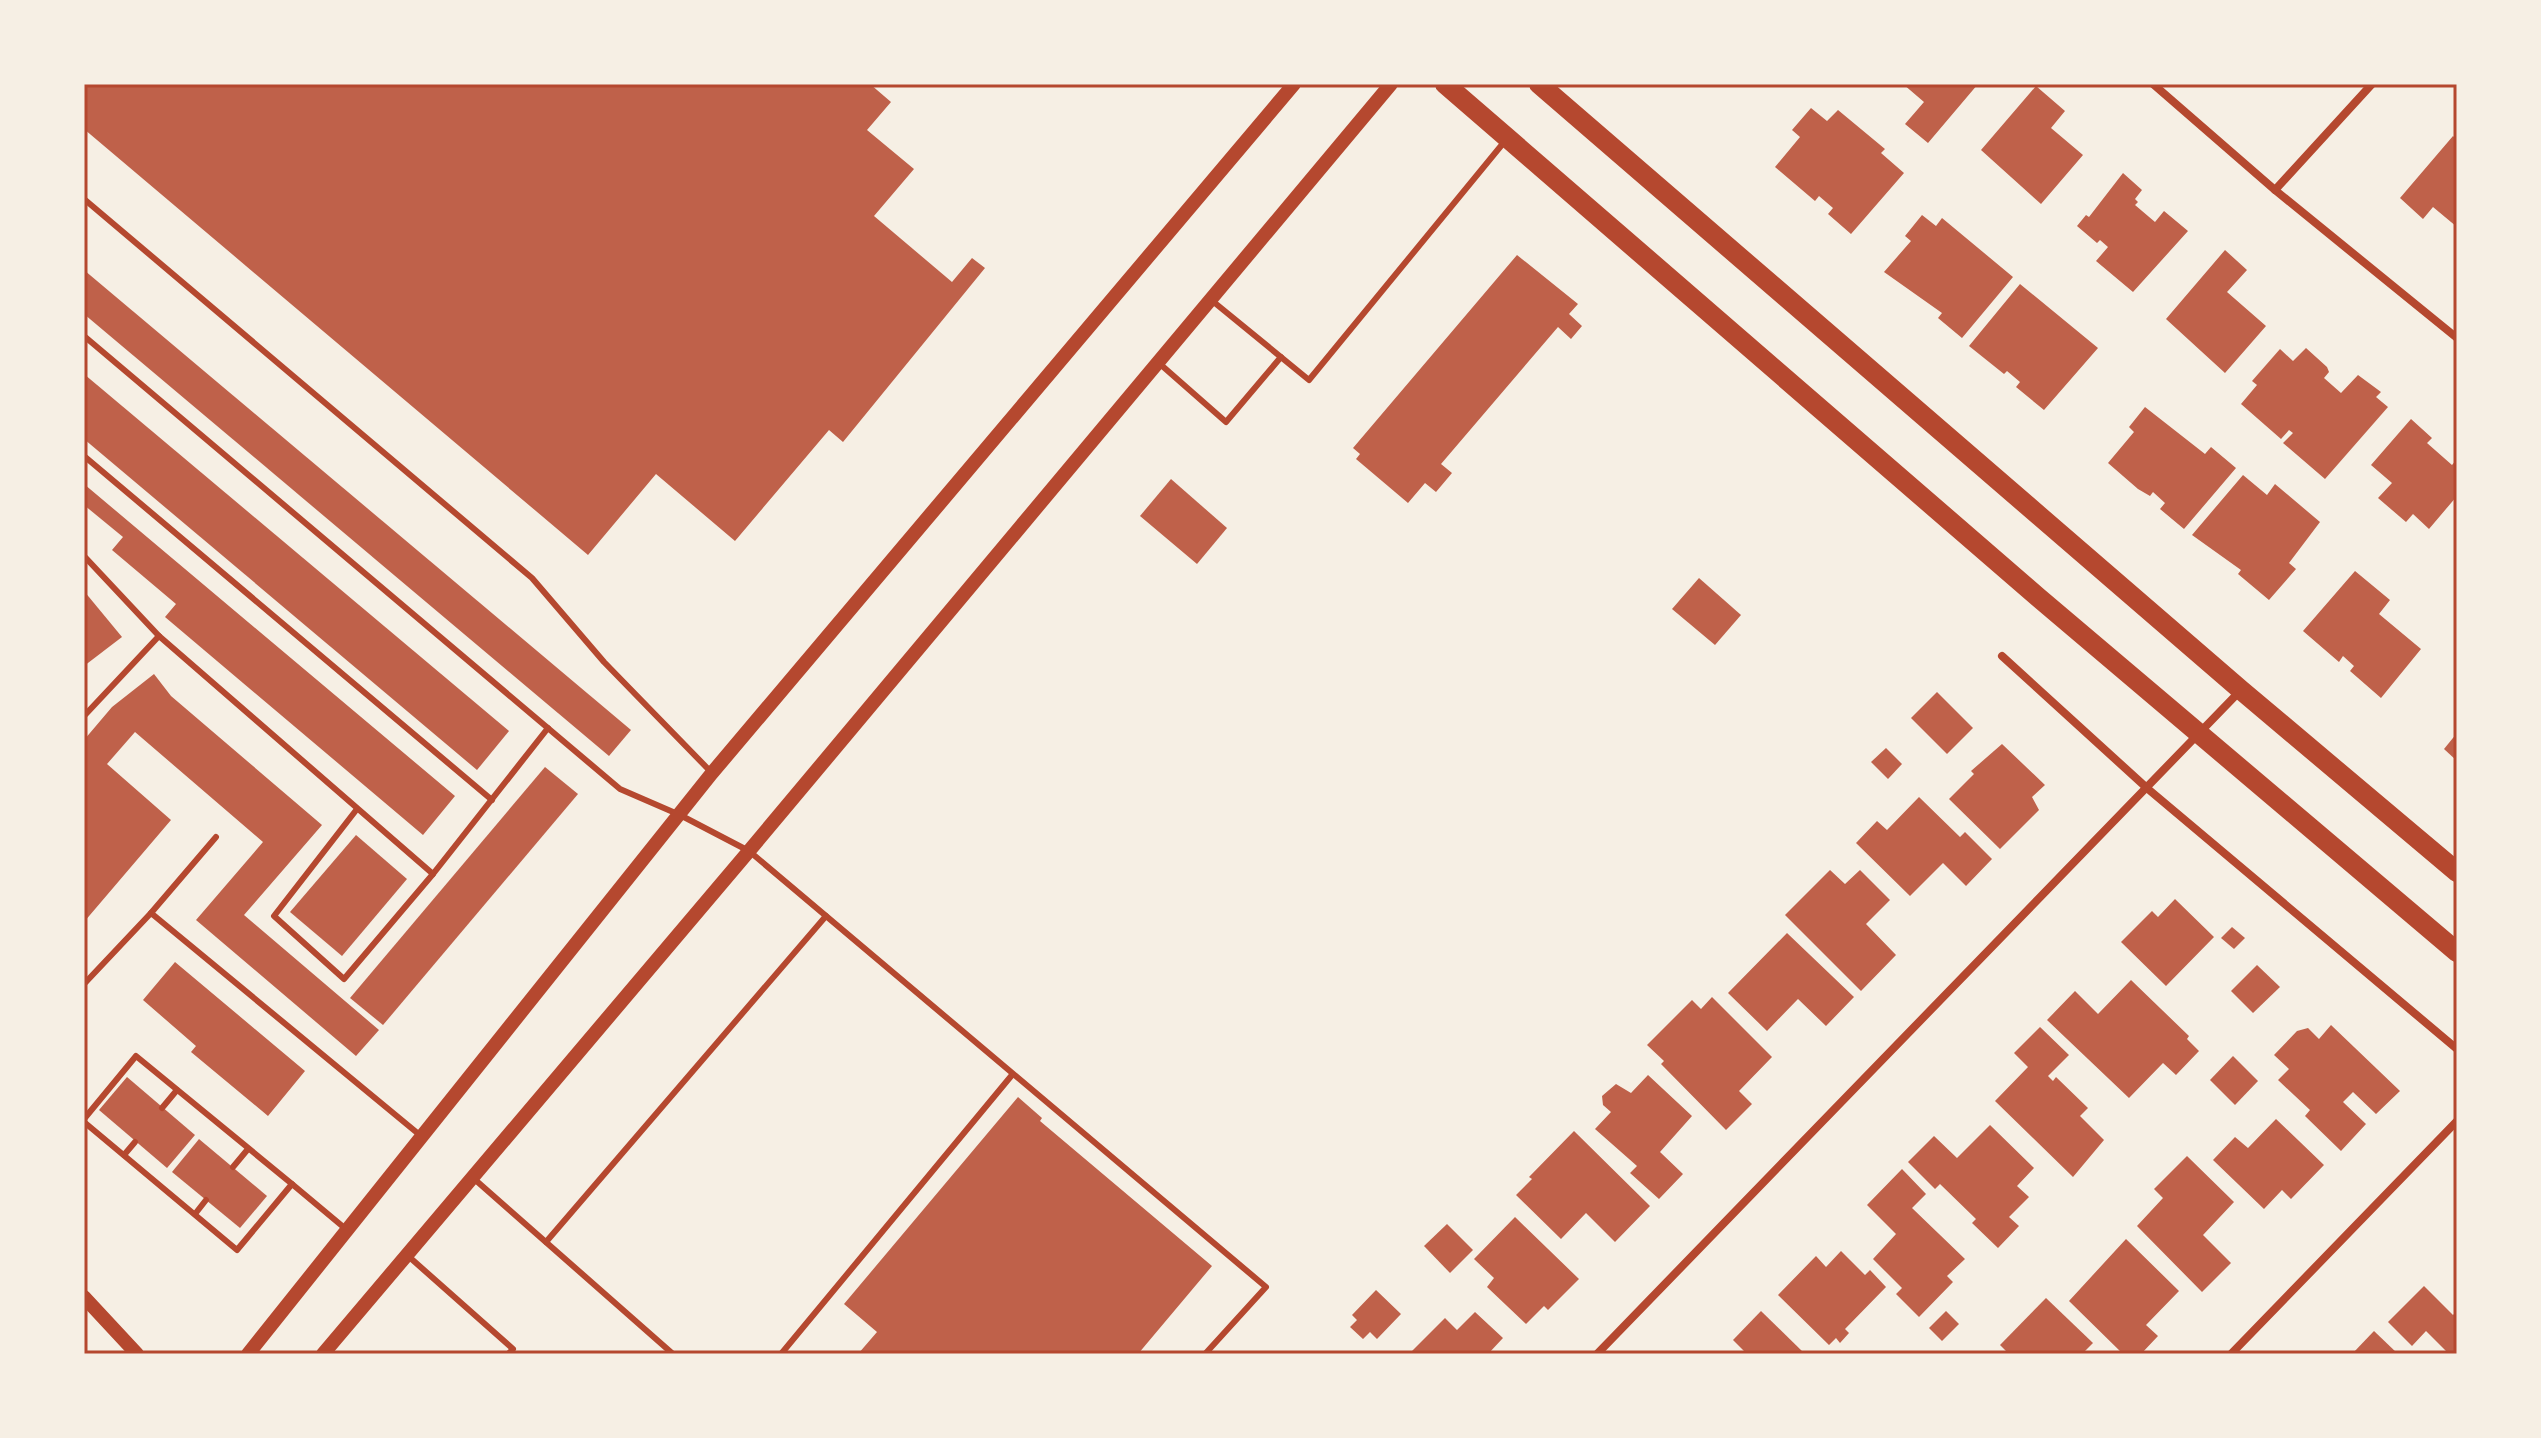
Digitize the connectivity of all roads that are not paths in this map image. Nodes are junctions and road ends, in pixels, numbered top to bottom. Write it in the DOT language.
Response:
graph roads {
  1 [pos="1294,84"];
  2 [pos="1391,84"];
  3 [pos="1445,84"];
  4 [pos="1539,84"];
  5 [pos="2153,84"];
  6 [pos="2372,84"];
  7 [pos="1508,138"];
  8 [pos="2275,190"];
  9 [pos="84,199"];
  10 [pos="1209,299"];
  11 [pos="87,338"];
  12 [pos="2457,338"];
  13 [pos="84,348"];
  14 [pos="1281,357"];
  15 [pos="1157,361"];
  16 [pos="84,456"];
  17 [pos="84,556"];
  18 [pos="159,636"];
  19 [pos="2002,656"];
  20 [pos="2241,690"];
  21 [pos="84,716"];
  22 [pos="548,728"];
  23 [pos="2202,734"];
  24 [pos="712,773"];
  25 [pos="2148,789"];
  26 [pos="492,800"];
  27 [pos="357,809"];
  28 [pos="680,815"];
  29 [pos="216,837"];
  30 [pos="749,851"];
  31 [pos="2457,872"];
  32 [pos="433,874"];
  33 [pos="151,913"];
  34 [pos="826,916"];
  35 [pos="2457,952"];
  36 [pos="84,984"];
  37 [pos="2457,1049"];
  38 [pos="1012,1075"];
  39 [pos="177,1090"];
  40 [pos="162,1108"];
  41 [pos="84,1120"];
  42 [pos="2457,1121"];
  43 [pos="422,1136"];
  44 [pos="135,1142"];
  45 [pos="248,1149"];
  46 [pos="124,1155"];
  47 [pos="233,1167"];
  48 [pos="472,1177"];
  49 [pos="292,1184"];
  50 [pos="206,1200"];
  51 [pos="195,1214"];
  52 [pos="347,1230"];
  53 [pos="546,1242"];
  54 [pos="407,1255"];
  55 [pos="84,1297"];
  56 [pos="137,1354"];
  57 [pos="248,1354"];
  58 [pos="323,1354"];
  59 [pos="508,1354"];
  60 [pos="673,1354"];
  61 [pos="781,1354"];
  62 [pos="1205,1354"];
  63 [pos="1597,1354"];
  64 [pos="2231,1354"];
  1 -- 24 [label="street"];
  2 -- 10 [label="street"];
  3 -- 7 [label="main road"];
  4 -- 20 [label="main road"];
  5 -- 8 [label="street"];
  6 -- 8 [label="street"];
  7 -- 14 [label="lane"];
  7 -- 23 [label="main road"];
  8 -- 12 [label="street"];
  9 -- 24 [label="lane"];
  10 -- 14 [label="lane"];
  10 -- 15 [label="street"];
  11 -- 13 [label="lane"];
  11 -- 22 [label="lane"];
  14 -- 15 [label="lane"];
  15 -- 30 [label="street"];
  16 -- 26 [label="lane"];
  17 -- 18 [label="lane"];
  18 -- 21 [label="lane"];
  18 -- 27 [label="lane"];
  19 -- 25 [label="street"];
  20 -- 23 [label="street"];
  20 -- 31 [label="main road"];
  22 -- 26 [label="lane"];
  22 -- 28 [label="lane"];
  23 -- 25 [label="street"];
  23 -- 35 [label="main road"];
  24 -- 28 [label="street"];
  25 -- 37 [label="street"];
  25 -- 63 [label="street"];
  26 -- 32 [label="lane"];
  27 -- 32 [label="lane"];
  27 -- 32 [label="lane"];
  28 -- 30 [label="lane"];
  28 -- 43 [label="street"];
  29 -- 33 [label="lane"];
  30 -- 34 [label="lane"];
  30 -- 48 [label="street"];
  33 -- 36 [label="lane"];
  33 -- 43 [label="lane"];
  34 -- 38 [label="lane"];
  34 -- 53 [label="lane"];
  38 -- 61 [label="lane"];
  38 -- 62 [label="lane"];
  39 -- 40 [label="lane"];
  39 -- 41 [label="lane"];
  39 -- 45 [label="lane"];
  41 -- 46 [label="lane"];
  42 -- 64 [label="street"];
  43 -- 52 [label="street"];
  44 -- 46 [label="lane"];
  45 -- 47 [label="lane"];
  45 -- 49 [label="lane"];
  46 -- 51 [label="lane"];
  48 -- 53 [label="lane"];
  48 -- 54 [label="street"];
  49 -- 51 [label="lane"];
  49 -- 52 [label="lane"];
  50 -- 51 [label="lane"];
  52 -- 57 [label="street"];
  53 -- 60 [label="lane"];
  54 -- 58 [label="street"];
  54 -- 59 [label="lane"];
  55 -- 56 [label="street"];
}
